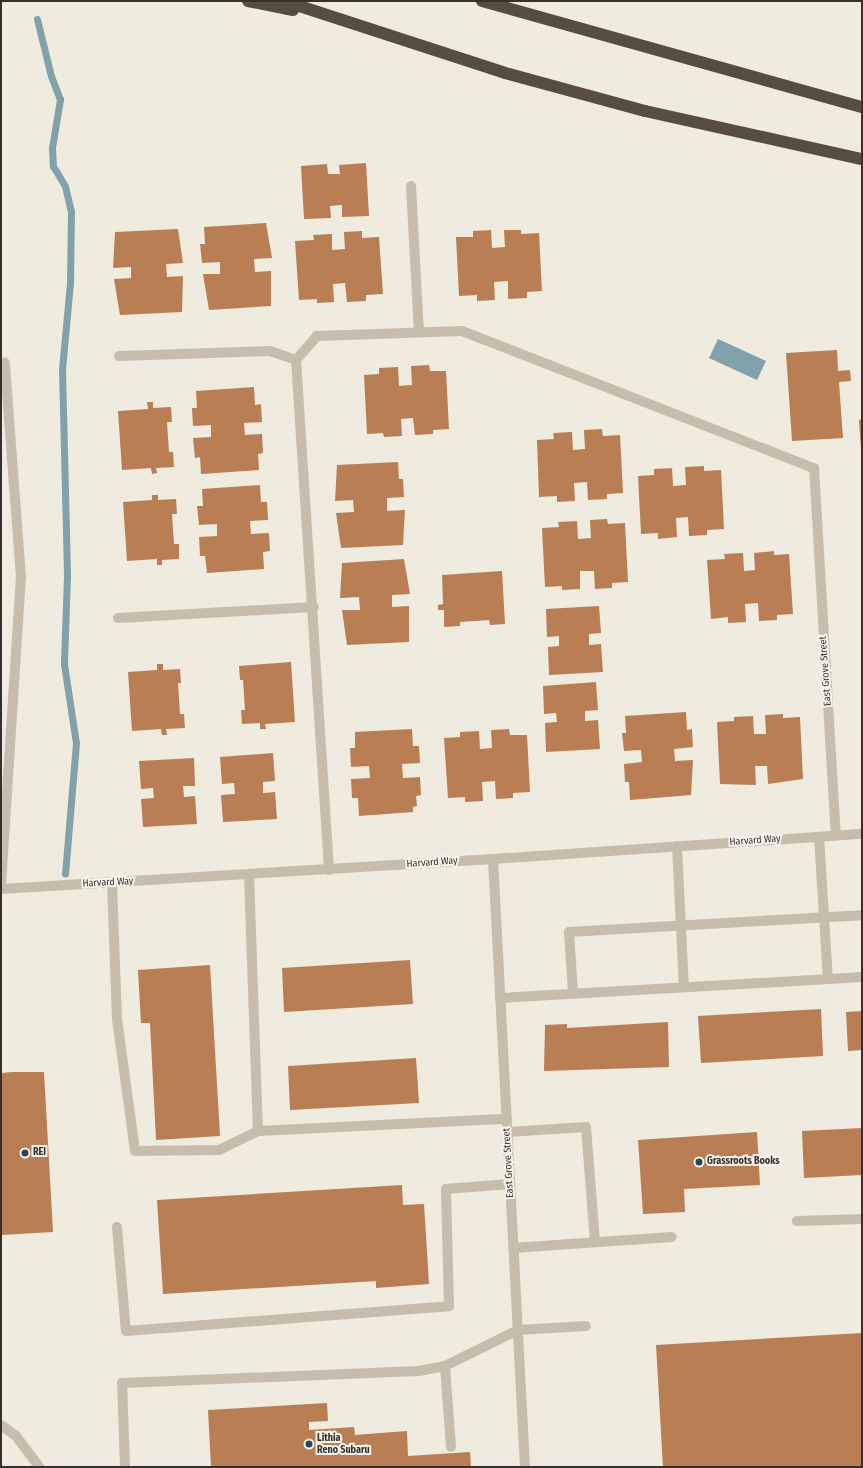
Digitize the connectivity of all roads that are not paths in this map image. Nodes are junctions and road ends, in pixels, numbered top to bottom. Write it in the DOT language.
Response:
graph roads {
  1 [pos="248,1"];
  2 [pos="284,1"];
  3 [pos="482,1"];
  4 [pos="323,16"];
  5 [pos="862,107"];
  6 [pos="862,160"];
  7 [pos="411,186"];
  8 [pos="419,332"];
  9 [pos="118,356"];
  10 [pos="296,360"];
  11 [pos="5,363"];
  12 [pos="314,607"];
  13 [pos="118,618"];
  14 [pos="862,834"];
  15 [pos="836,835"];
  16 [pos="819,837"];
  17 [pos="677,846"];
  18 [pos="493,859"];
  19 [pos="329,870"];
  20 [pos="249,875"];
  21 [pos="112,883"];
  22 [pos="1,885"];
  23 [pos="1,889"];
  24 [pos="862,915"];
  25 [pos="826,917"];
  26 [pos="680,925"];
  27 [pos="862,977"];
  28 [pos="828,979"];
  29 [pos="684,987"];
  30 [pos="573,993"];
  31 [pos="500,998"];
  32 [pos="507,1119"];
  33 [pos="258,1131"];
  34 [pos="507,1132"];
  35 [pos="510,1184"];
  36 [pos="862,1219"];
  37 [pos="797,1221"];
  38 [pos="117,1227"];
  39 [pos="672,1237"];
  40 [pos="594,1242"];
  41 [pos="513,1248"];
  42 [pos="586,1326"];
  43 [pos="518,1330"];
  44 [pos="445,1366"];
  45 [pos="1,1425"];
  46 [pos="451,1447"];
  47 [pos="39,1467"];
  48 [pos="126,1467"];
  49 [pos="525,1467"];
  1 -- 4 [label="highway"];
  2 -- 4 [label="highway"];
  3 -- 5 [label="highway"];
  4 -- 6 [label="highway"];
  7 -- 8 [label="street"];
  8 -- 10 [label="street"];
  8 -- 15 [label="street, East Grove Street"];
  9 -- 10 [label="street"];
  10 -- 12 [label="street"];
  11 -- 22 [label="street"];
  12 -- 13 [label="street"];
  12 -- 19 [label="street"];
  14 -- 15 [label="street, Harvard Way"];
  15 -- 16 [label="street, Harvard Way"];
  16 -- 17 [label="street, Harvard Way"];
  16 -- 25 [label="street"];
  17 -- 18 [label="street, Harvard Way"];
  17 -- 26 [label="street"];
  18 -- 19 [label="street, Harvard Way"];
  18 -- 31 [label="street, East Grove Street"];
  19 -- 20 [label="street, Harvard Way"];
  20 -- 21 [label="street, Harvard Way"];
  20 -- 33 [label="street"];
  21 -- 23 [label="street, Harvard Way"];
  21 -- 33 [label="street"];
  24 -- 25 [label="street"];
  25 -- 26 [label="street"];
  25 -- 28 [label="street"];
  26 -- 29 [label="street"];
  26 -- 30 [label="street"];
  27 -- 28 [label="street"];
  28 -- 29 [label="street"];
  29 -- 30 [label="street"];
  30 -- 31 [label="street"];
  31 -- 32 [label="street, East Grove Street"];
  32 -- 33 [label="street"];
  32 -- 34 [label="street, East Grove Street"];
  34 -- 35 [label="street, East Grove Street"];
  34 -- 40 [label="street"];
  35 -- 38 [label="street"];
  35 -- 41 [label="street, East Grove Street"];
  36 -- 37 [label="street"];
  39 -- 40 [label="street"];
  40 -- 41 [label="street"];
  41 -- 43 [label="street, East Grove Street"];
  42 -- 43 [label="street"];
  43 -- 44 [label="street"];
  43 -- 49 [label="street, East Grove Street"];
  44 -- 46 [label="street"];
  44 -- 48 [label="street"];
  45 -- 47 [label="street"];
}
